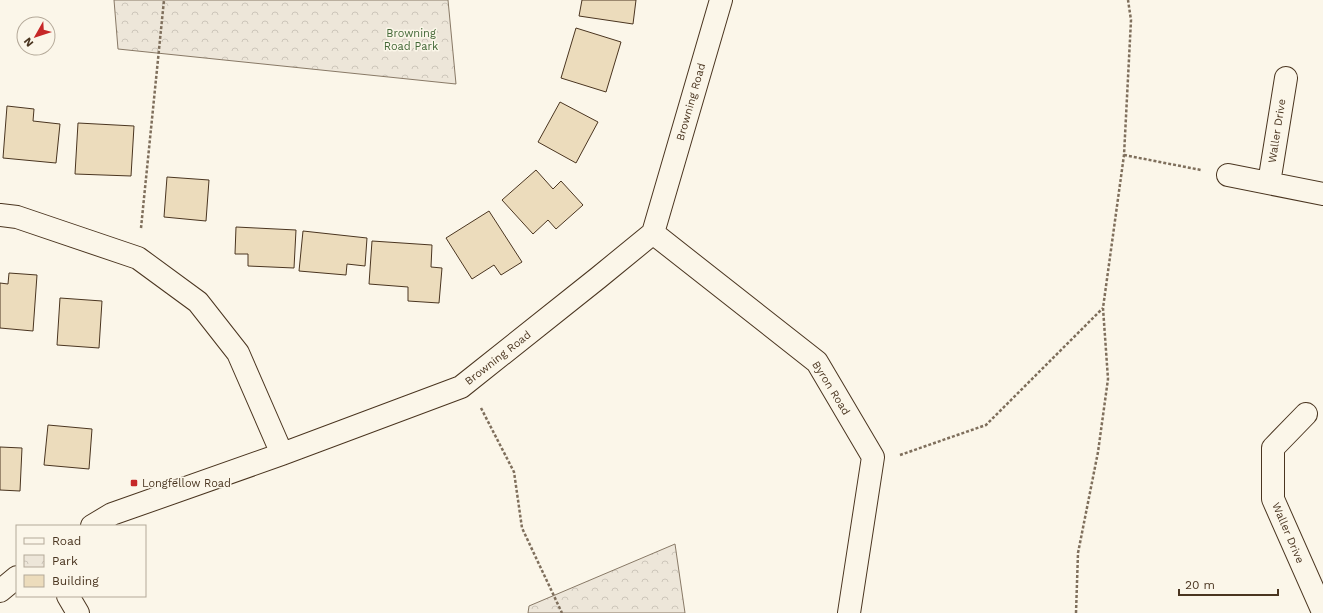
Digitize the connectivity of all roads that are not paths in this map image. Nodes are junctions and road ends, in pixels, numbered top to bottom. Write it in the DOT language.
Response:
graph roads {
  1 [pos="721,0"];
  2 [pos="1286,78"];
  3 [pos="1228,175"];
  4 [pos="1269,183"];
  5 [pos="1323,194"];
  6 [pos="0,215"];
  7 [pos="654,233"];
  8 [pos="1306,414"];
  9 [pos="282,454"];
  10 [pos="94,525"];
  11 [pos="16,578"];
  12 [pos="0,591"];
  13 [pos="69,597"];
  14 [pos="1323,612"];
  15 [pos="78,613"];
  16 [pos="849,613"];
  1 -- 7 [label="street, Browning Road"];
  2 -- 4 [label="street, Waller Drive"];
  3 -- 4 [label="street"];
  4 -- 5 [label="street"];
  6 -- 9 [label="street"];
  7 -- 9 [label="street, Browning Road"];
  7 -- 16 [label="street, Byron Road"];
  8 -- 14 [label="street, Waller Drive"];
  9 -- 10 [label="street, Browning Road"];
  11 -- 12 [label="street"];
  13 -- 15 [label="street"];
}
